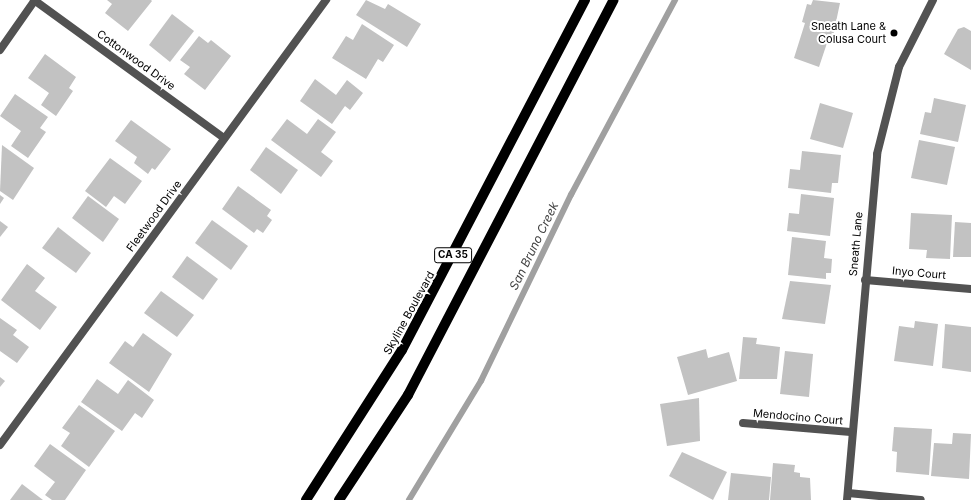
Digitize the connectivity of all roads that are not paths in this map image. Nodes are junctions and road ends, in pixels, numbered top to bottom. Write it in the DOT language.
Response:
graph roads {
  1 [pos="34,0"];
  2 [pos="326,0"];
  3 [pos="584,0"];
  4 [pos="614,0"];
  5 [pos="933,0"];
  6 [pos="0,50"];
  7 [pos="224,138"];
  8 [pos="865,280"];
  9 [pos="971,289"];
  10 [pos="743,423"];
  11 [pos="851,432"];
  12 [pos="0,445"];
  13 [pos="847,497"];
  14 [pos="306,500"];
  15 [pos="339,500"];
  16 [pos="921,500"];
  1 -- 6 [label="street"];
  1 -- 7 [label="street, Cottonwood Drive"];
  2 -- 7 [label="street, Fleetwood Drive"];
  3 -- 14 [label="main road, Skyline Boulevard / CA 35"];
  4 -- 15 [label="main road, CA 35"];
  5 -- 8 [label="street, Sneath Lane"];
  7 -- 12 [label="street, Fleetwood Drive"];
  8 -- 9 [label="street, Inyo Court"];
  8 -- 11 [label="street, Sneath Lane"];
  10 -- 11 [label="street, Mendocino Court"];
  11 -- 13 [label="street, Sneath Lane"];
  13 -- 16 [label="street"];
}
